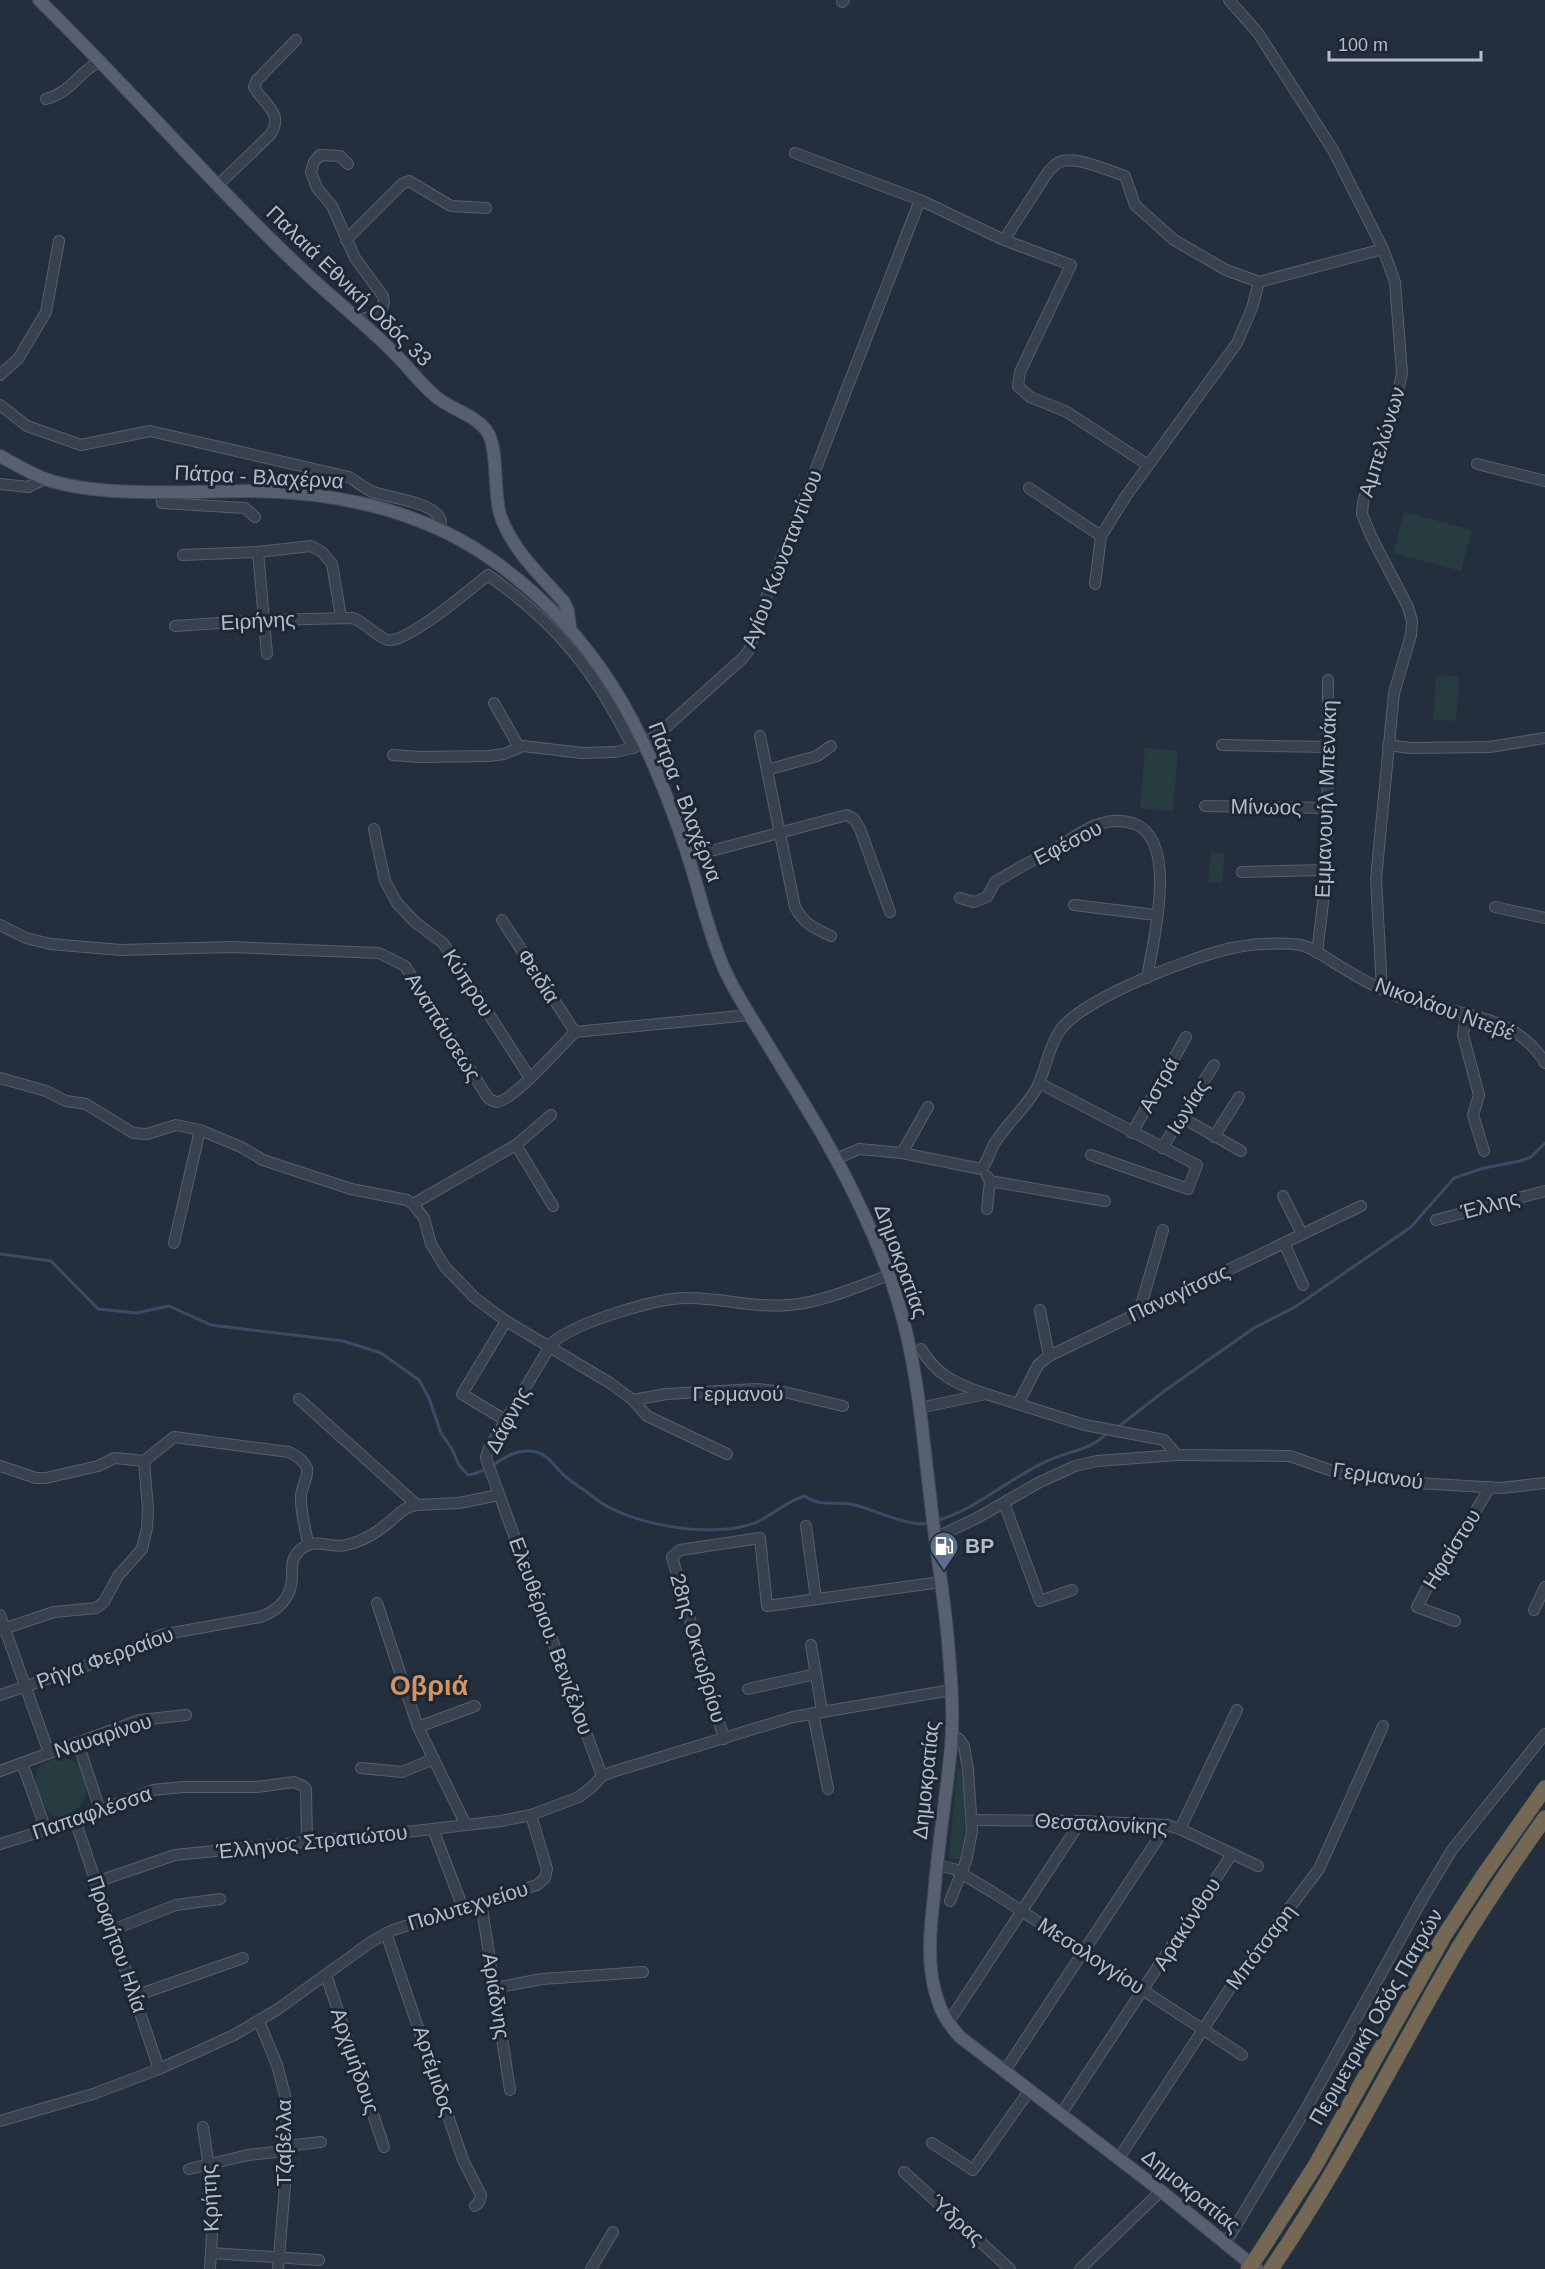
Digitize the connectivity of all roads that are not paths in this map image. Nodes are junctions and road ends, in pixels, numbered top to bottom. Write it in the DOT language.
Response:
graph roads {
  1 [pos="39,0"];
  2 [pos="1229,0"];
  3 [pos="296,40"];
  4 [pos="101,61"];
  5 [pos="46,99"];
  6 [pos="795,153"];
  7 [pos="348,164"];
  8 [pos="218,186"];
  9 [pos="920,200"];
  10 [pos="486,207"];
  11 [pos="346,240"];
  12 [pos="1004,240"];
  13 [pos="59,241"];
  14 [pos="1383,249"];
  15 [pos="1259,282"];
  16 [pos="360,320"];
  17 [pos="0,375"];
  18 [pos="0,405"];
  19 [pos="0,456"];
  20 [pos="1477,464"];
  21 [pos="1148,465"];
  22 [pos="45,479"];
  23 [pos="1545,481"];
  24 [pos="0,484"];
  25 [pos="1029,488"];
  26 [pos="161,491"];
  27 [pos="255,517"];
  28 [pos="439,530"];
  29 [pos="1101,536"];
  30 [pos="258,552"];
  31 [pos="183,555"];
  32 [pos="1095,584"];
  33 [pos="341,617"];
  34 [pos="263,620"];
  35 [pos="175,626"];
  36 [pos="570,628"];
  37 [pos="267,654"];
  38 [pos="1328,680"];
  39 [pos="494,703"];
  40 [pos="760,736"];
  41 [pos="1545,738"];
  42 [pos="639,745"];
  43 [pos="1222,745"];
  44 [pos="1388,745"];
  45 [pos="831,746"];
  46 [pos="519,747"];
  47 [pos="1329,747"];
  48 [pos="393,754"];
  49 [pos="767,770"];
  50 [pos="1205,806"];
  51 [pos="1327,808"];
  52 [pos="374,829"];
  53 [pos="779,832"];
  54 [pos="688,857"];
  55 [pos="1327,870"];
  56 [pos="1242,872"];
  57 [pos="960,898"];
  58 [pos="1074,905"];
  59 [pos="1495,907"];
  60 [pos="890,912"];
  61 [pos="1156,915"];
  62 [pos="1545,918"];
  63 [pos="502,920"];
  64 [pos="0,925"];
  65 [pos="831,936"];
  66 [pos="1317,953"];
  67 [pos="1147,978"];
  68 [pos="1382,989"];
  69 [pos="1466,1013"];
  70 [pos="750,1015"];
  71 [pos="575,1032"];
  72 [pos="1186,1037"];
  73 [pos="1545,1063"];
  74 [pos="1214,1065"];
  75 [pos="0,1078"];
  76 [pos="530,1078"];
  77 [pos="1039,1083"];
  78 [pos="1239,1096"];
  79 [pos="928,1107"];
  80 [pos="551,1115"];
  81 [pos="1181,1117"];
  82 [pos="200,1130"];
  83 [pos="1132,1133"];
  84 [pos="1214,1137"];
  85 [pos="516,1145"];
  86 [pos="1162,1148"];
  87 [pos="1241,1151"];
  88 [pos="1484,1151"];
  89 [pos="902,1153"];
  90 [pos="1091,1155"];
  91 [pos="837,1160"];
  92 [pos="981,1168"];
  93 [pos="990,1181"];
  94 [pos="1545,1191"];
  95 [pos="1283,1196"];
  96 [pos="1106,1201"];
  97 [pos="413,1204"];
  98 [pos="553,1206"];
  99 [pos="1361,1206"];
  100 [pos="987,1209"];
  101 [pos="1436,1220"];
  102 [pos="1163,1230"];
  103 [pos="1302,1234"];
  104 [pos="174,1243"];
  105 [pos="1284,1243"];
  106 [pos="889,1275"];
  107 [pos="1303,1285"];
  108 [pos="1040,1310"];
  109 [pos="1140,1312"];
  110 [pos="506,1321"];
  111 [pos="549,1347"];
  112 [pos="921,1349"];
  113 [pos="1049,1356"];
  114 [pos="986,1394"];
  115 [pos="298,1399"];
  116 [pos="633,1400"];
  117 [pos="1018,1404"];
  118 [pos="843,1406"];
  119 [pos="919,1408"];
  120 [pos="505,1420"];
  121 [pos="727,1454"];
  122 [pos="1177,1455"];
  123 [pos="144,1461"];
  124 [pos="0,1466"];
  125 [pos="1545,1483"];
  126 [pos="1490,1487"];
  127 [pos="499,1495"];
  128 [pos="1004,1503"];
  129 [pos="417,1505"];
  130 [pos="806,1526"];
  131 [pos="934,1534"];
  132 [pos="308,1544"];
  133 [pos="941,1582"];
  134 [pos="1545,1587"];
  135 [pos="1072,1590"];
  136 [pos="816,1599"];
  137 [pos="377,1602"];
  138 [pos="1534,1611"];
  139 [pos="0,1615"];
  140 [pos="1455,1621"];
  141 [pos="2,1629"];
  142 [pos="811,1645"];
  143 [pos="816,1674"];
  144 [pos="27,1686"];
  145 [pos="748,1689"];
  146 [pos="951,1690"];
  147 [pos="0,1695"];
  148 [pos="475,1706"];
  149 [pos="1237,1710"];
  150 [pos="818,1712"];
  151 [pos="186,1715"];
  152 [pos="1383,1725"];
  153 [pos="418,1727"];
  154 [pos="1545,1734"];
  155 [pos="952,1735"];
  156 [pos="724,1739"];
  157 [pos="78,1743"];
  158 [pos="49,1753"];
  159 [pos="434,1759"];
  160 [pos="22,1763"];
  161 [pos="361,1768"];
  162 [pos="0,1771"];
  163 [pos="602,1776"];
  164 [pos="1545,1788"];
  165 [pos="828,1789"];
  166 [pos="100,1810"];
  167 [pos="531,1815"];
  168 [pos="1545,1818"];
  169 [pos="75,1820"];
  170 [pos="973,1820"];
  171 [pos="1081,1821"];
  172 [pos="466,1825"];
  173 [pos="1167,1825"];
  174 [pos="433,1829"];
  175 [pos="1180,1829"];
  176 [pos="46,1830"];
  177 [pos="307,1841"];
  178 [pos="0,1844"];
  179 [pos="1232,1854"];
  180 [pos="936,1865"];
  181 [pos="1258,1866"];
  182 [pos="962,1873"];
  183 [pos="96,1882"];
  184 [pos="220,1899"];
  185 [pos="950,1900"];
  186 [pos="481,1902"];
  187 [pos="464,1908"];
  188 [pos="1023,1911"];
  189 [pos="112,1929"];
  190 [pos="386,1934"];
  191 [pos="1084,1951"];
  192 [pos="243,1958"];
  193 [pos="643,1972"];
  194 [pos="326,1975"];
  195 [pos="494,1988"];
  196 [pos="1144,1990"];
  197 [pos="135,1996"];
  198 [pos="259,2021"];
  199 [pos="948,2023"];
  200 [pos="1203,2029"];
  201 [pos="1242,2055"];
  202 [pos="159,2069"];
  203 [pos="1004,2072"];
  204 [pos="510,2090"];
  205 [pos="1029,2091"];
  206 [pos="1061,2114"];
  207 [pos="0,2121"];
  208 [pos="203,2127"];
  209 [pos="321,2142"];
  210 [pos="932,2143"];
  211 [pos="384,2147"];
  212 [pos="286,2149"];
  213 [pos="1119,2158"];
  214 [pos="210,2164"];
  215 [pos="189,2169"];
  216 [pos="904,2172"];
  217 [pos="1161,2191"];
  218 [pos="475,2206"];
  219 [pos="613,2232"];
  220 [pos="1225,2244"];
  221 [pos="211,2253"];
  222 [pos="279,2257"];
  223 [pos="319,2260"];
  224 [pos="1274,2265"];
  225 [pos="210,2269"];
  226 [pos="278,2269"];
  227 [pos="591,2269"];
  228 [pos="1010,2269"];
  229 [pos="1080,2269"];
  230 [pos="1248,2269"];
  231 [pos="1257,2269"];
  1 -- 4 [label="main road, Παλαιά Εθνική Οδός 33"];
  2 -- 14 [label="street, Αμπελώνων"];
  3 -- 8 [label="street"];
  4 -- 5 [label="street"];
  4 -- 8 [label="main road, Παλαιά Εθνική Οδός 33"];
  6 -- 9 [label="street"];
  7 -- 11 [label="street"];
  8 -- 16 [label="main road, Παλαιά Εθνική Οδός 33"];
  9 -- 12 [label="street"];
  9 -- 42 [label="street, Αγίου Κωνσταντίνου"];
  10 -- 11 [label="street"];
  11 -- 16 [label="street"];
  12 -- 15 [label="street"];
  12 -- 21 [label="street"];
  13 -- 17 [label="street"];
  14 -- 15 [label="street"];
  14 -- 44 [label="street, Αμπελώνων"];
  15 -- 21 [label="street"];
  16 -- 36 [label="main road, Παλαιά Εθνική Οδός 33"];
  18 -- 28 [label="street"];
  19 -- 22 [label="main road, Πάτρα - Βλαχέρνα"];
  20 -- 23 [label="street"];
  21 -- 29 [label="street"];
  22 -- 24 [label="street"];
  22 -- 26 [label="main road, Πάτρα - Βλαχέρνα"];
  25 -- 29 [label="street"];
  26 -- 27 [label="street"];
  26 -- 28 [label="main road, Πάτρα - Βλαχέρνα"];
  28 -- 36 [label="main road, Πάτρα - Βλαχέρνα"];
  29 -- 32 [label="street"];
  30 -- 31 [label="street"];
  30 -- 33 [label="street"];
  30 -- 34 [label="street"];
  33 -- 34 [label="street, Ειρήνης"];
  33 -- 42 [label="street, Ειρήνης"];
  34 -- 35 [label="street, Ειρήνης"];
  34 -- 37 [label="street"];
  36 -- 42 [label="main road, Πάτρα - Βλαχέρνα"];
  38 -- 47 [label="street, Εμμανουήλ Μπενάκη"];
  39 -- 46 [label="street"];
  40 -- 49 [label="street"];
  41 -- 44 [label="street"];
  42 -- 46 [label="street, Αγίου Κωνσταντίνου"];
  42 -- 54 [label="main road, Πάτρα - Βλαχέρνα"];
  43 -- 47 [label="street"];
  44 -- 68 [label="street, Αμπελώνων"];
  45 -- 49 [label="street"];
  46 -- 48 [label="street, Αγίου Κωνσταντίνου"];
  47 -- 51 [label="street, Εμμανουήλ Μπενάκη"];
  49 -- 53 [label="street"];
  50 -- 51 [label="street, Μίνωος"];
  51 -- 55 [label="street, Εμμανουήλ Μπενάκη"];
  52 -- 76 [label="street, Κύπρου"];
  53 -- 54 [label="street"];
  53 -- 60 [label="street"];
  53 -- 65 [label="street"];
  54 -- 70 [label="main road, Πάτρα - Βλαχέρνα"];
  55 -- 56 [label="street"];
  55 -- 66 [label="street, Εμμανουήλ Μπενάκη"];
  57 -- 61 [label="street, Εφέσου"];
  58 -- 61 [label="street"];
  59 -- 62 [label="street"];
  61 -- 67 [label="street, Εφέσου"];
  63 -- 71 [label="street, Φειδία"];
  64 -- 76 [label="street, Αναπάυσεως"];
  66 -- 67 [label="street, Νικολάου Ντεβέ"];
  66 -- 68 [label="street, Νικολάου Ντεβέ"];
  67 -- 77 [label="street, Νικολάου Ντεβέ"];
  68 -- 69 [label="street, Νικολάου Ντεβέ"];
  69 -- 73 [label="street, Νικολάου Ντεβέ"];
  69 -- 88 [label="street"];
  70 -- 71 [label="street"];
  70 -- 91 [label="main road, Πάτρα - Βλαχέρνα"];
  71 -- 76 [label="street, Αναπάυσεως"];
  72 -- 83 [label="street, Αστρά"];
  74 -- 81 [label="street, Ιωνίας"];
  75 -- 82 [label="street"];
  77 -- 83 [label="street"];
  77 -- 92 [label="street, Νικολάου Ντεβέ"];
  78 -- 84 [label="street"];
  79 -- 89 [label="street"];
  80 -- 85 [label="street"];
  81 -- 84 [label="street"];
  81 -- 86 [label="street, Ιωνίας"];
  82 -- 97 [label="street"];
  82 -- 104 [label="street"];
  83 -- 86 [label="street"];
  84 -- 87 [label="street"];
  85 -- 97 [label="street"];
  85 -- 98 [label="street"];
  86 -- 90 [label="street"];
  89 -- 91 [label="street"];
  89 -- 92 [label="street"];
  91 -- 106 [label="main road, Δημοκρατίας"];
  92 -- 93 [label="street"];
  93 -- 96 [label="street"];
  93 -- 100 [label="street"];
  94 -- 101 [label="street, Έλλης"];
  95 -- 103 [label="street"];
  97 -- 110 [label="street"];
  99 -- 103 [label="street, Παναγίτσας"];
  102 -- 109 [label="street"];
  103 -- 105 [label="street, Παναγίτσας"];
  105 -- 107 [label="street"];
  105 -- 109 [label="street, Παναγίτσας"];
  106 -- 111 [label="street"];
  106 -- 119 [label="main road, Δημοκρατίας"];
  108 -- 113 [label="street"];
  109 -- 113 [label="street, Παναγίτσας"];
  110 -- 111 [label="street"];
  110 -- 120 [label="street"];
  111 -- 116 [label="street"];
  111 -- 120 [label="street, Δάφνης"];
  112 -- 114 [label="street"];
  113 -- 117 [label="street, Παναγίτσας"];
  114 -- 117 [label="street"];
  114 -- 119 [label="street"];
  115 -- 129 [label="street"];
  116 -- 118 [label="street, Γερμανού"];
  116 -- 121 [label="street"];
  117 -- 122 [label="street"];
  119 -- 131 [label="main road, Δημοκρατίας"];
  120 -- 127 [label="street, Δάφνης"];
  122 -- 126 [label="street, Γερμανού"];
  122 -- 128 [label="street, Γερμανού"];
  123 -- 124 [label="street"];
  123 -- 132 [label="street"];
  123 -- 141 [label="street"];
  125 -- 126 [label="street, Γερμανού"];
  126 -- 140 [label="street, Ηφαίστου"];
  127 -- 129 [label="street"];
  127 -- 163 [label="street, Ελευθέριου. Βενιζέλου"];
  128 -- 131 [label="street, Γερμανού"];
  128 -- 135 [label="street"];
  129 -- 132 [label="street"];
  130 -- 136 [label="street"];
  131 -- 133 [label="main road, Δημοκρατίας"];
  132 -- 144 [label="street, Ρήγα Φερραίου"];
  133 -- 136 [label="street"];
  133 -- 146 [label="main road, Δημοκρατίας"];
  134 -- 138 [label="street"];
  136 -- 156 [label="street, 28ης Οκτωβρίου"];
  137 -- 153 [label="street"];
  139 -- 141 [label="street"];
  141 -- 144 [label="street"];
  142 -- 143 [label="street"];
  143 -- 145 [label="street"];
  143 -- 150 [label="street"];
  144 -- 147 [label="street, Ρήγα Φερραίου"];
  144 -- 158 [label="street"];
  146 -- 150 [label="street"];
  146 -- 155 [label="main road, Δημοκρατίας"];
  148 -- 153 [label="street"];
  149 -- 175 [label="street"];
  150 -- 156 [label="street"];
  150 -- 165 [label="street"];
  151 -- 157 [label="street, Ναυαρίνου"];
  152 -- 200 [label="street, Μπότσαρη"];
  153 -- 159 [label="street"];
  154 -- 220 [label="street"];
  155 -- 170 [label="street"];
  155 -- 180 [label="main road, Δημοκρατίας"];
  156 -- 163 [label="street"];
  157 -- 158 [label="street, Ναυαρίνου"];
  157 -- 166 [label="street"];
  158 -- 160 [label="street, Ναυαρίνου"];
  159 -- 161 [label="street"];
  159 -- 172 [label="street"];
  160 -- 162 [label="street, Ναυαρίνου"];
  160 -- 176 [label="street"];
  163 -- 167 [label="street"];
  164 -- 230 [label="highway, Περιμετρική Οδός Πατρών, bridge"];
  166 -- 169 [label="street, Παπαφλέσσα"];
  166 -- 177 [label="street, Παπαφλέσσα"];
  167 -- 172 [label="street, Έλληνος Στρατιώτου"];
  167 -- 186 [label="street, Πολυτεχνείου"];
  168 -- 224 [label="highway, Περιμετρική Οδός Πατρών"];
  169 -- 176 [label="street, Παπαφλέσσα"];
  169 -- 183 [label="street, Προφήτου Ηλία"];
  170 -- 171 [label="street, Θεσσαλονίκης"];
  170 -- 182 [label="street"];
  171 -- 173 [label="street, Θεσσαλονίκης"];
  171 -- 188 [label="street"];
  172 -- 174 [label="street, Έλληνος Στρατιώτου"];
  173 -- 175 [label="street, Θεσσαλονίκης"];
  173 -- 191 [label="street"];
  174 -- 177 [label="street, Έλληνος Στρατιώτου"];
  174 -- 187 [label="street"];
  175 -- 179 [label="street, Θεσσαλονίκης"];
  176 -- 178 [label="street, Παπαφλέσσα"];
  177 -- 183 [label="street, Έλληνος Στρατιώτου"];
  179 -- 181 [label="street, Θεσσαλονίκης"];
  179 -- 196 [label="street, Αρακύνθου"];
  180 -- 182 [label="street, Μεσολογγίου"];
  180 -- 199 [label="main road, Δημοκρατίας"];
  182 -- 185 [label="street"];
  182 -- 188 [label="street, Μεσολογγίου"];
  183 -- 189 [label="street, Προφήτου Ηλία"];
  184 -- 189 [label="street"];
  186 -- 187 [label="street, Πολυτεχνείου"];
  186 -- 195 [label="street, Αριάδνης"];
  187 -- 190 [label="street, Πολυτεχνείου"];
  188 -- 191 [label="street, Μεσολογγίου"];
  188 -- 199 [label="street"];
  189 -- 197 [label="street, Προφήτου Ηλία"];
  190 -- 194 [label="street, Πολυτεχνείου"];
  190 -- 218 [label="street, Αρτέμιδος"];
  191 -- 196 [label="street, Μεσολογγίου"];
  191 -- 203 [label="street"];
  192 -- 197 [label="street"];
  193 -- 195 [label="street"];
  194 -- 198 [label="street, Πολυτεχνείου"];
  194 -- 211 [label="street, Αρχιμήδους"];
  195 -- 204 [label="street, Αριάδνης"];
  196 -- 200 [label="street, Μεσολογγίου"];
  196 -- 206 [label="street, Αρακύνθου"];
  197 -- 202 [label="street, Προφήτου Ηλία"];
  198 -- 202 [label="street, Πολυτεχνείου"];
  198 -- 212 [label="street, Τζαβέλλα"];
  199 -- 203 [label="main road, Δημοκρατίας"];
  200 -- 201 [label="street, Μεσολογγίου"];
  200 -- 213 [label="street, Μπότσαρη"];
  202 -- 207 [label="street, Πολυτεχνείου"];
  203 -- 205 [label="main road, Δημοκρατίας"];
  205 -- 206 [label="main road, Δημοκρατίας"];
  205 -- 210 [label="street"];
  206 -- 213 [label="main road, Δημοκρατίας"];
  208 -- 214 [label="street, Κρήτης"];
  209 -- 212 [label="street"];
  212 -- 214 [label="street"];
  212 -- 222 [label="street, Τζαβέλλα"];
  213 -- 217 [label="main road, Δημοκρατίας"];
  214 -- 215 [label="street"];
  214 -- 221 [label="street, Κρήτης"];
  216 -- 228 [label="street, Ύδρας"];
  217 -- 220 [label="main road, Δημοκρατίας"];
  217 -- 229 [label="street"];
  219 -- 227 [label="street"];
  220 -- 231 [label="main road, Δημοκρατίας"];
  221 -- 222 [label="street"];
  221 -- 225 [label="street, Κρήτης"];
  222 -- 223 [label="street"];
  222 -- 226 [label="street, Τζαβέλλα"];
}
